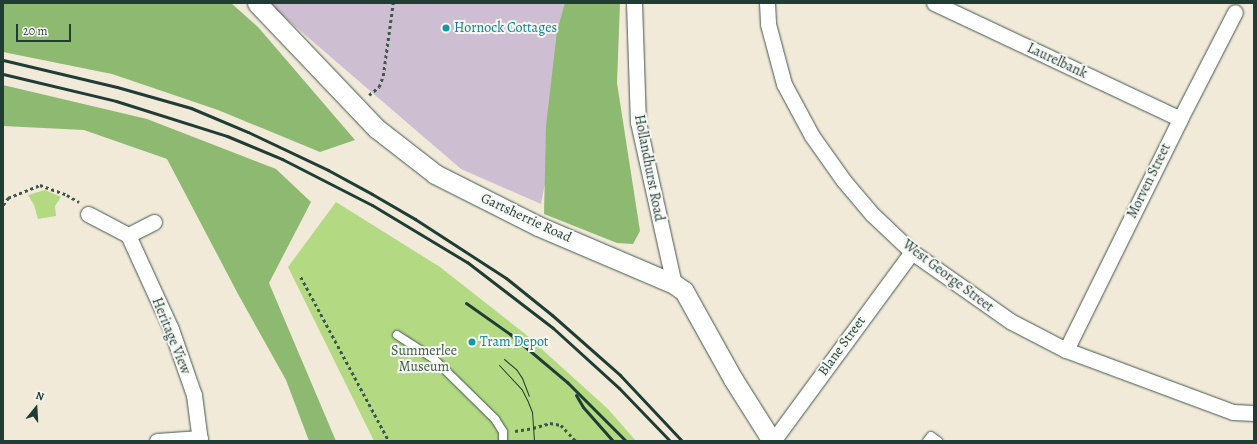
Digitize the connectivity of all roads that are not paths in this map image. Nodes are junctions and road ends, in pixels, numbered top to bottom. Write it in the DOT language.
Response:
graph roads {
  1 [pos="257,3"];
  2 [pos="634,3"];
  3 [pos="767,3"];
  4 [pos="934,3"];
  5 [pos="1235,12"];
  6 [pos="1180,119"];
  7 [pos="88,214"];
  8 [pos="154,222"];
  9 [pos="128,235"];
  10 [pos="912,252"];
  11 [pos="674,284"];
  12 [pos="397,335"];
  13 [pos="1066,350"];
  14 [pos="1254,413"];
  15 [pos="200,439"];
  16 [pos="157,441"];
  17 [pos="503,441"];
  18 [pos="772,441"];
  19 [pos="927,441"];
  20 [pos="938,441"];
  1 -- 11 [label="street, Gartsherrie Road"];
  2 -- 11 [label="street, Hollandhurst Road"];
  3 -- 10 [label="street, West George Street"];
  4 -- 6 [label="street, Laurelbank"];
  5 -- 6 [label="street, Morven Street"];
  6 -- 13 [label="street, Morven Street"];
  7 -- 9 [label="street"];
  8 -- 9 [label="street"];
  9 -- 15 [label="street, Heritage View"];
  10 -- 13 [label="street, West George Street"];
  10 -- 18 [label="street, Blane Street"];
  11 -- 18 [label="street, Gartsherrie Road"];
  12 -- 17 [label="lane"];
  13 -- 14 [label="street, West George Street"];
  15 -- 16 [label="street"];
  19 -- 20 [label="lane"];
}
